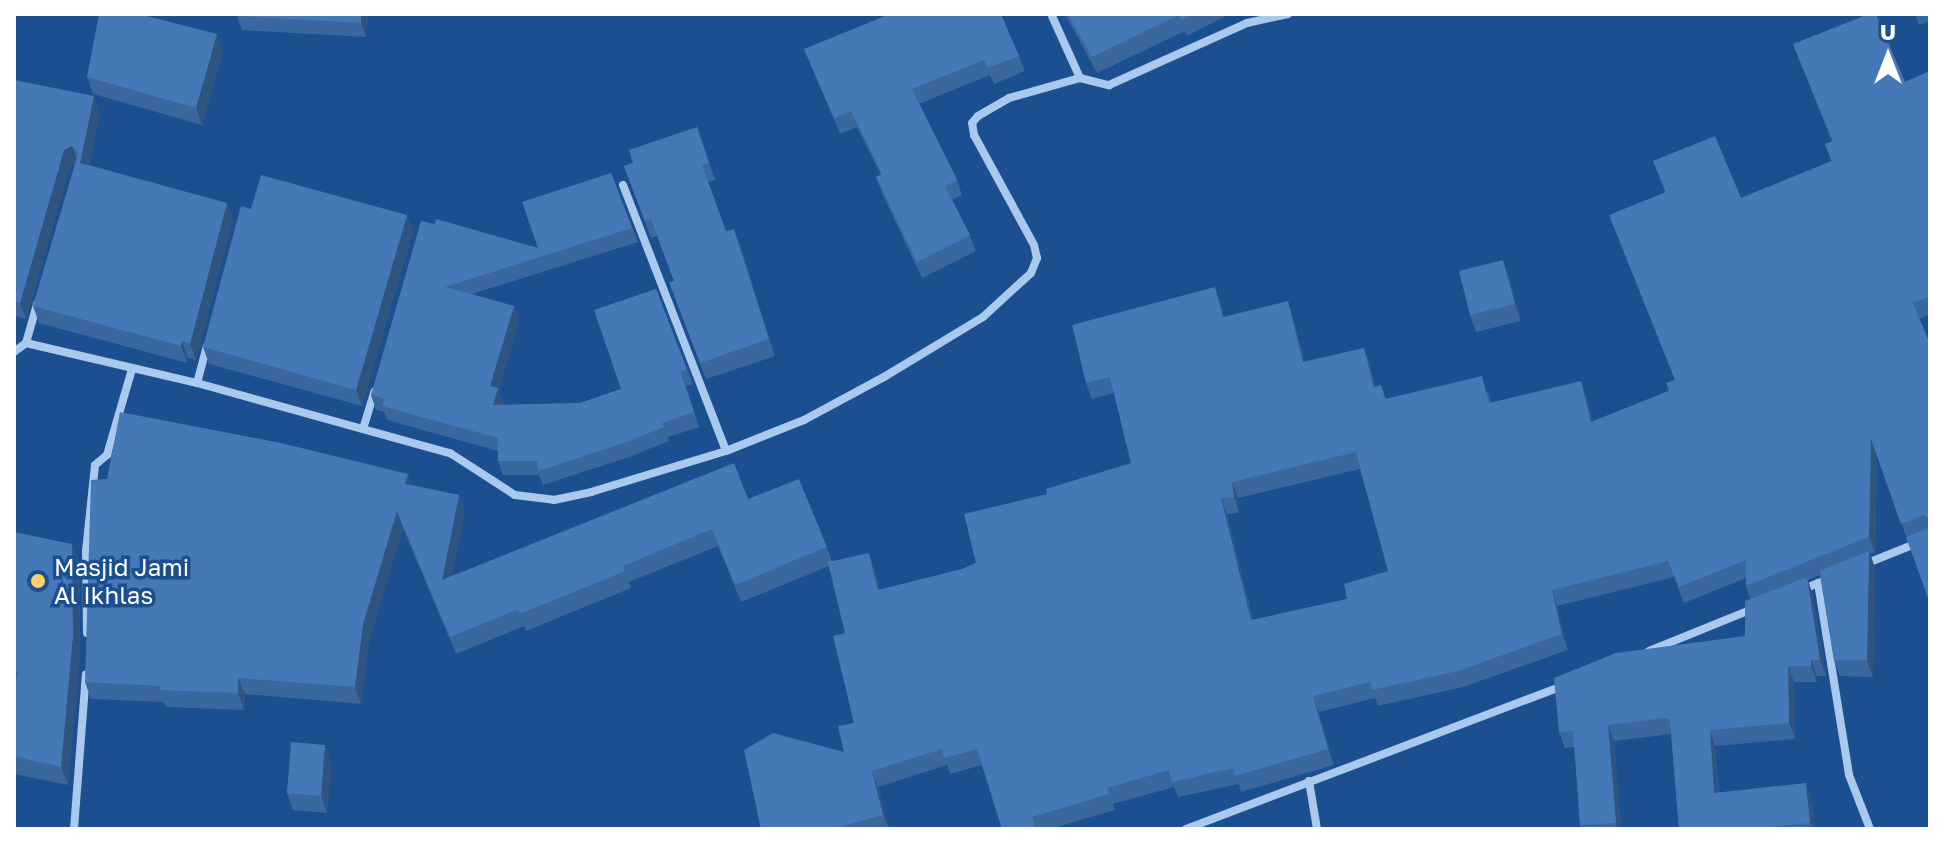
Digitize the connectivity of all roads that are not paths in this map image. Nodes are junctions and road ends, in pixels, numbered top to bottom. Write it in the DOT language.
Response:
graph roads {
  1 [pos="1288,14"];
  2 [pos="1052,16"];
  3 [pos="1245,18"];
  4 [pos="1080,78"];
  5 [pos="623,185"];
  6 [pos="39,300"];
  7 [pos="209,337"];
  8 [pos="26,343"];
  9 [pos="14,352"];
  10 [pos="132,369"];
  11 [pos="197,383"];
  12 [pos="376,384"];
  13 [pos="363,429"];
  14 [pos="726,451"];
  15 [pos="1930,538"];
  16 [pos="1860,566"];
  17 [pos="1846,572"];
  18 [pos="1818,583"];
  19 [pos="1789,594"];
  20 [pos="1760,606"];
  21 [pos="87,643"];
  22 [pos="1645,653"];
  23 [pos="87,655"];
  24 [pos="1572,682"];
  25 [pos="1309,781"];
  26 [pos="74,829"];
  27 [pos="1186,829"];
  28 [pos="1317,829"];
  29 [pos="1870,829"];
  1 -- 3 [label="street"];
  2 -- 4 [label="street"];
  3 -- 4 [label="street"];
  4 -- 14 [label="street"];
  5 -- 14 [label="street"];
  6 -- 8 [label="street"];
  7 -- 11 [label="street"];
  8 -- 9 [label="street"];
  8 -- 10 [label="street"];
  10 -- 11 [label="street"];
  10 -- 21 [label="street"];
  11 -- 13 [label="street"];
  12 -- 13 [label="street"];
  13 -- 14 [label="street"];
  15 -- 16 [label="street"];
  17 -- 18 [label="street"];
  18 -- 19 [label="street"];
  18 -- 29 [label="street"];
  20 -- 22 [label="street"];
  23 -- 26 [label="street"];
  24 -- 25 [label="street"];
  25 -- 27 [label="street"];
  25 -- 28 [label="street"];
}
